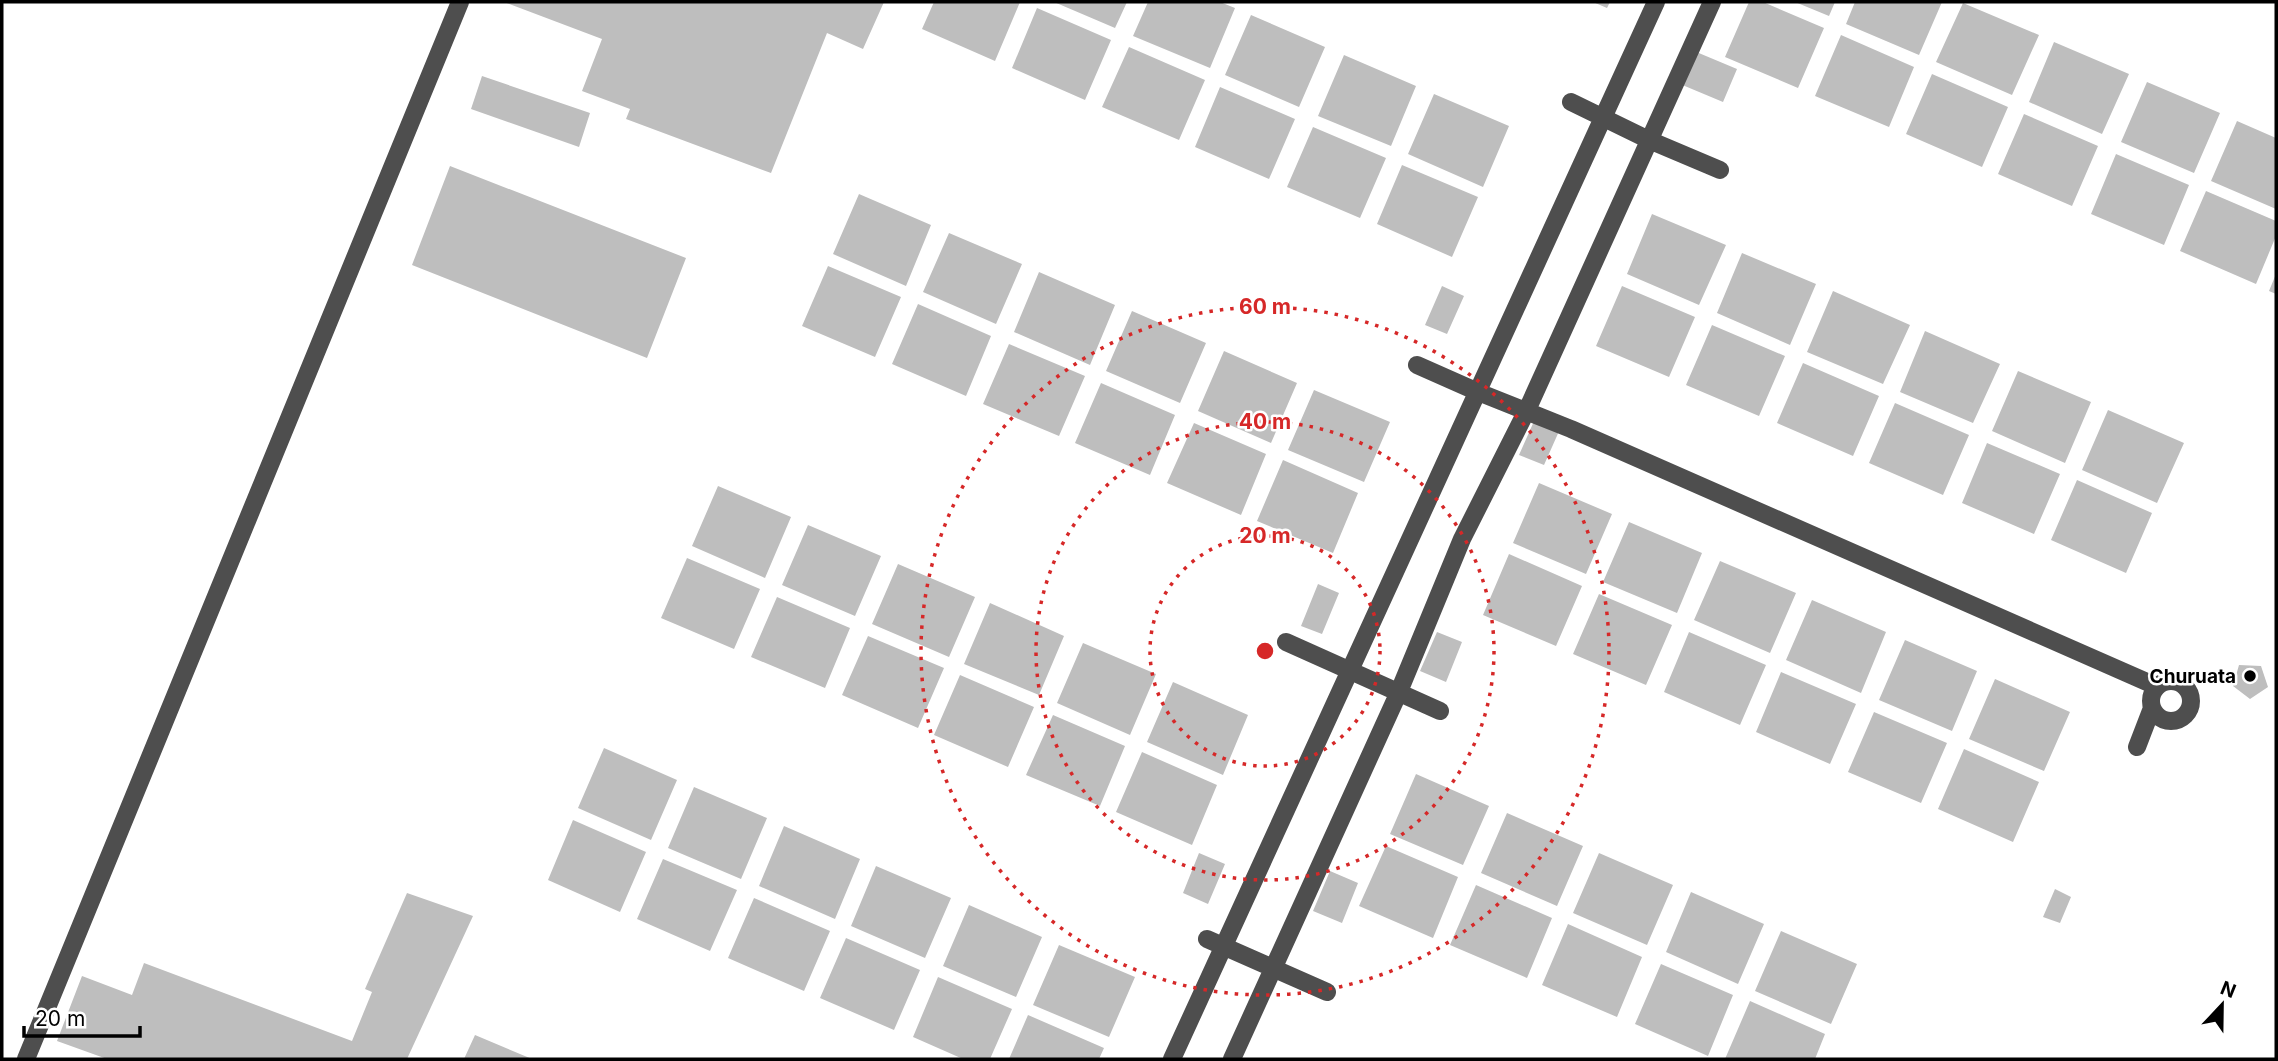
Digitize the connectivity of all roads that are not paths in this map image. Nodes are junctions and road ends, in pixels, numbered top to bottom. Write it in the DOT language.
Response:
graph roads {
  1 [pos="460,2"];
  2 [pos="1656,2"];
  3 [pos="1712,2"];
  4 [pos="1571,102"];
  5 [pos="1603,117"];
  6 [pos="1649,140"];
  7 [pos="1720,170"];
  8 [pos="1417,365"];
  9 [pos="1478,392"];
  10 [pos="1527,410"];
  11 [pos="1286,642"];
  12 [pos="1350,670"];
  13 [pos="2156,686"];
  14 [pos="1398,694"];
  15 [pos="2152,708"];
  16 [pos="1440,710"];
  17 [pos="2137,747"];
  18 [pos="1216,942"];
  19 [pos="1273,968"];
  20 [pos="1327,992"];
  21 [pos="26,1059"];
  22 [pos="1172,1059"];
  23 [pos="1232,1059"];
  1 -- 21 [label="street"];
  2 -- 5 [label="street"];
  3 -- 6 [label="street"];
  4 -- 5 [label="street"];
  5 -- 6 [label="street"];
  5 -- 9 [label="street"];
  6 -- 7 [label="street"];
  6 -- 10 [label="street"];
  8 -- 9 [label="street"];
  9 -- 10 [label="street"];
  9 -- 12 [label="street"];
  10 -- 13 [label="street"];
  10 -- 14 [label="street"];
  11 -- 12 [label="street"];
  12 -- 14 [label="street"];
  12 -- 18 [label="street"];
  13 -- 15 [label="street"];
  13 -- 15 [label="street"];
  14 -- 16 [label="street"];
  14 -- 19 [label="street"];
  15 -- 17 [label="street"];
  18 -- 19 [label="street"];
  18 -- 22 [label="street"];
  19 -- 20 [label="street"];
  19 -- 23 [label="street"];
}
